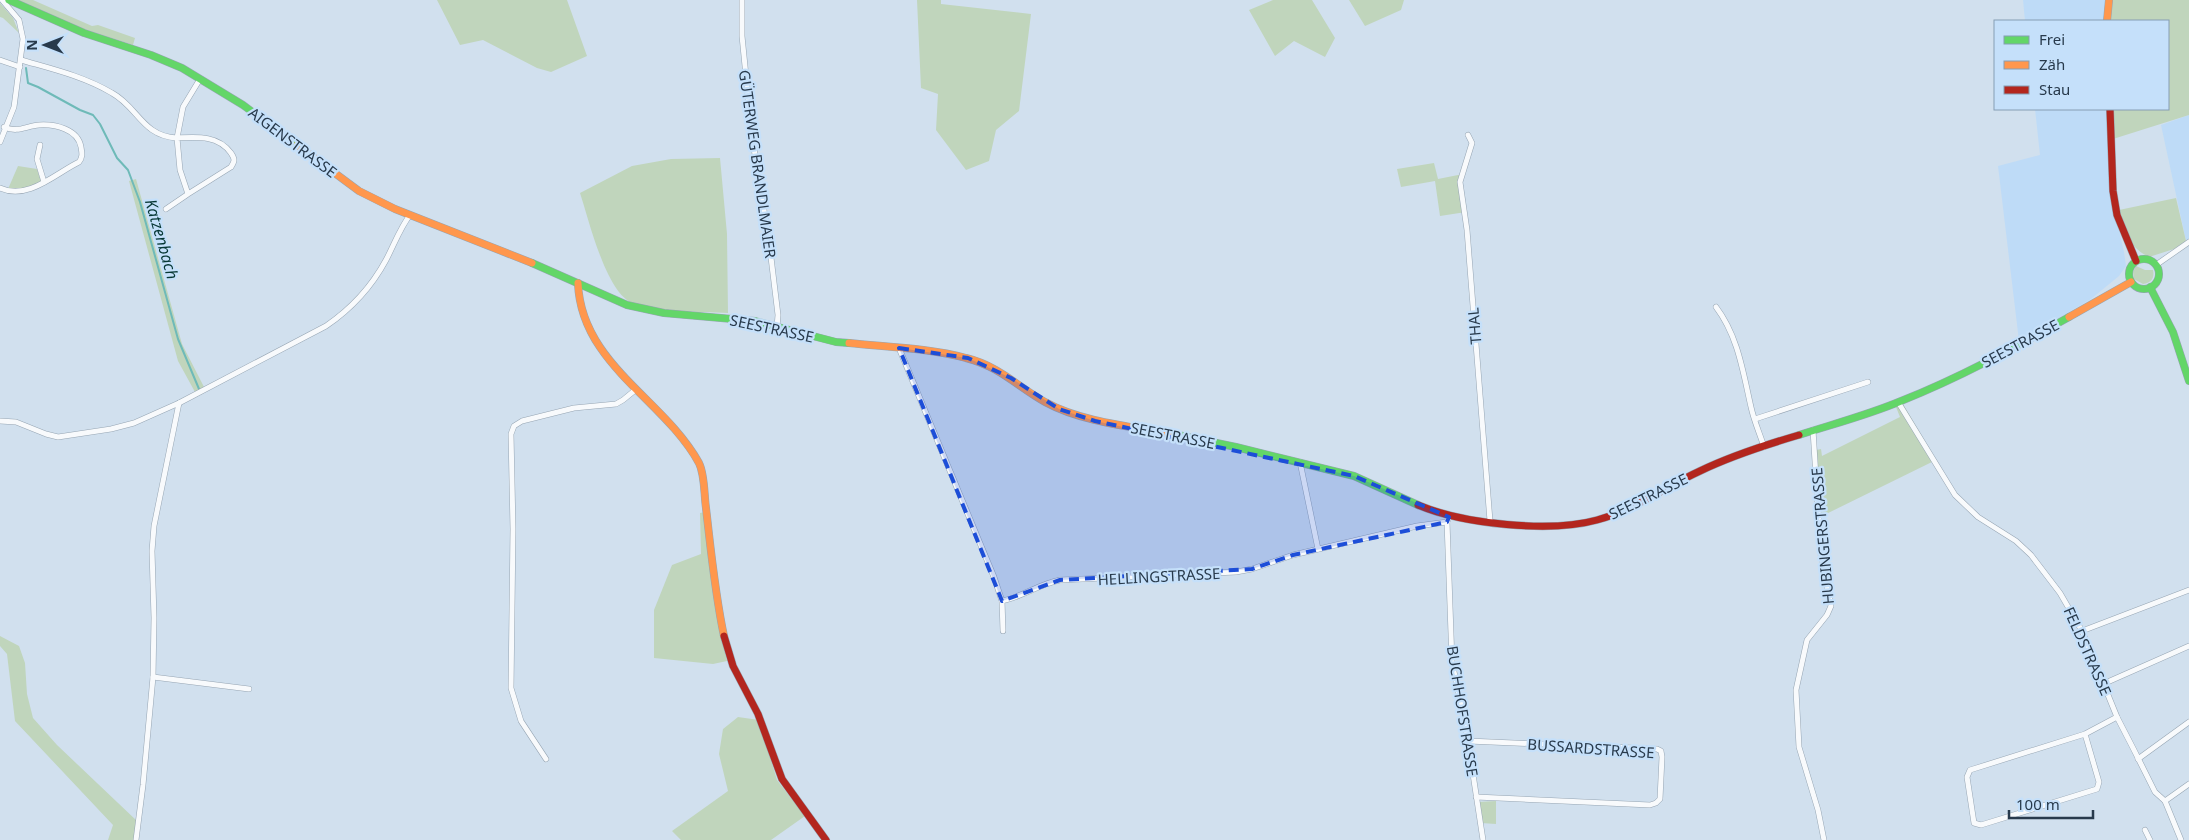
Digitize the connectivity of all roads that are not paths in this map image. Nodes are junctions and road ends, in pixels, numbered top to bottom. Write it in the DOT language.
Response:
graph roads {
  1 [pos="2,0"];
  2 [pos="9,0"];
  3 [pos="742,0"];
  4 [pos="2109,0"];
  5 [pos="2107,20"];
  6 [pos="0,60"];
  7 [pos="21,60"];
  8 [pos="20,67"];
  9 [pos="200,79"];
  10 [pos="2110,110"];
  11 [pos="4,127"];
  12 [pos="1468,135"];
  13 [pos="177,138"];
  14 [pos="0,142"];
  15 [pos="40,145"];
  16 [pos="44,182"];
  17 [pos="0,188"];
  18 [pos="188,194"];
  19 [pos="166,209"];
  20 [pos="410,215"];
  21 [pos="2189,242"];
  22 [pos="2136,261"];
  23 [pos="2156,266"];
  24 [pos="2131,282"];
  25 [pos="578,283"];
  26 [pos="2150,287"];
  27 [pos="1716,306"];
  28 [pos="777,327"];
  29 [pos="899,348"];
  30 [pos="2189,381"];
  31 [pos="1868,382"];
  32 [pos="634,390"];
  33 [pos="1898,402"];
  34 [pos="179,403"];
  35 [pos="1754,419"];
  36 [pos="0,421"];
  37 [pos="1813,430"];
  38 [pos="1764,447"];
  39 [pos="1300,462"];
  40 [pos="1448,519"];
  41 [pos="1490,521"];
  42 [pos="1318,549"];
  43 [pos="2189,590"];
  44 [pos="1002,601"];
  45 [pos="1003,631"];
  46 [pos="2082,631"];
  47 [pos="2189,646"];
  48 [pos="153,677"];
  49 [pos="2103,684"];
  50 [pos="249,689"];
  51 [pos="2117,717"];
  52 [pos="2189,722"];
  53 [pos="2085,734"];
  54 [pos="1468,741"];
  55 [pos="546,759"];
  56 [pos="2138,759"];
  57 [pos="2189,784"];
  58 [pos="1476,797"];
  59 [pos="2166,801"];
  60 [pos="2145,830"];
  61 [pos="136,840"];
  62 [pos="826,840"];
  63 [pos="1483,840"];
  64 [pos="1824,840"];
  65 [pos="2150,840"];
  66 [pos="2182,840"];
  1 -- 7 [label="street"];
  2 -- 9 [label="street, AIGENSTRASSE"];
  3 -- 28 [label="street, GÜTERWEG BRANDLMAIER"];
  4 -- 5 [label="street"];
  6 -- 8 [label="street"];
  7 -- 8 [label="street"];
  7 -- 13 [label="street"];
  8 -- 11 [label="street"];
  9 -- 13 [label="street"];
  9 -- 20 [label="street, AIGENSTRASSE"];
  10 -- 22 [label="street"];
  11 -- 14 [label="street"];
  11 -- 16 [label="street"];
  12 -- 41 [label="street, THAL"];
  13 -- 18 [label="street"];
  13 -- 18 [label="street"];
  15 -- 16 [label="street"];
  16 -- 17 [label="street"];
  18 -- 19 [label="street"];
  20 -- 25 [label="street, AIGENSTRASSE"];
  20 -- 34 [label="street"];
  21 -- 23 [label="street"];
  22 -- 23 [label="street"];
  22 -- 24 [label="street"];
  23 -- 26 [label="street"];
  24 -- 26 [label="street"];
  24 -- 33 [label="street, SEESTRASSE"];
  25 -- 28 [label="street, SEESTRASSE"];
  25 -- 32 [label="street"];
  26 -- 30 [label="street"];
  27 -- 35 [label="street"];
  28 -- 29 [label="street, SEESTRASSE"];
  29 -- 39 [label="street, SEESTRASSE"];
  29 -- 44 [label="street"];
  31 -- 35 [label="street"];
  32 -- 55 [label="street"];
  32 -- 62 [label="street"];
  33 -- 37 [label="street, SEESTRASSE"];
  33 -- 46 [label="street, FELDSTRASSE"];
  34 -- 36 [label="street"];
  34 -- 48 [label="street"];
  35 -- 38 [label="street"];
  37 -- 38 [label="street, SEESTRASSE"];
  37 -- 64 [label="street, HUBINGERSTRASSE"];
  38 -- 41 [label="street, SEESTRASSE"];
  39 -- 40 [label="street, SEESTRASSE"];
  39 -- 42 [label="street"];
  40 -- 41 [label="street, SEESTRASSE"];
  40 -- 42 [label="street, HELLINGSTRASSE"];
  40 -- 54 [label="street, BUCHHOFSTRASSE"];
  42 -- 44 [label="street, HELLINGSTRASSE"];
  43 -- 46 [label="street"];
  44 -- 45 [label="street"];
  46 -- 49 [label="street, FELDSTRASSE"];
  47 -- 49 [label="street"];
  48 -- 50 [label="street"];
  48 -- 61 [label="street"];
  49 -- 51 [label="street, FELDSTRASSE"];
  51 -- 53 [label="street"];
  51 -- 56 [label="street, FELDSTRASSE"];
  52 -- 56 [label="street"];
  53 -- 53 [label="street"];
  54 -- 58 [label="street, BUCHHOFSTRASSE"];
  54 -- 58 [label="street, BUSSARDSTRASSE"];
  56 -- 59 [label="street, FELDSTRASSE"];
  57 -- 59 [label="street"];
  58 -- 63 [label="street, BUCHHOFSTRASSE"];
  59 -- 66 [label="street, FELDSTRASSE"];
  60 -- 65 [label="street"];
}
